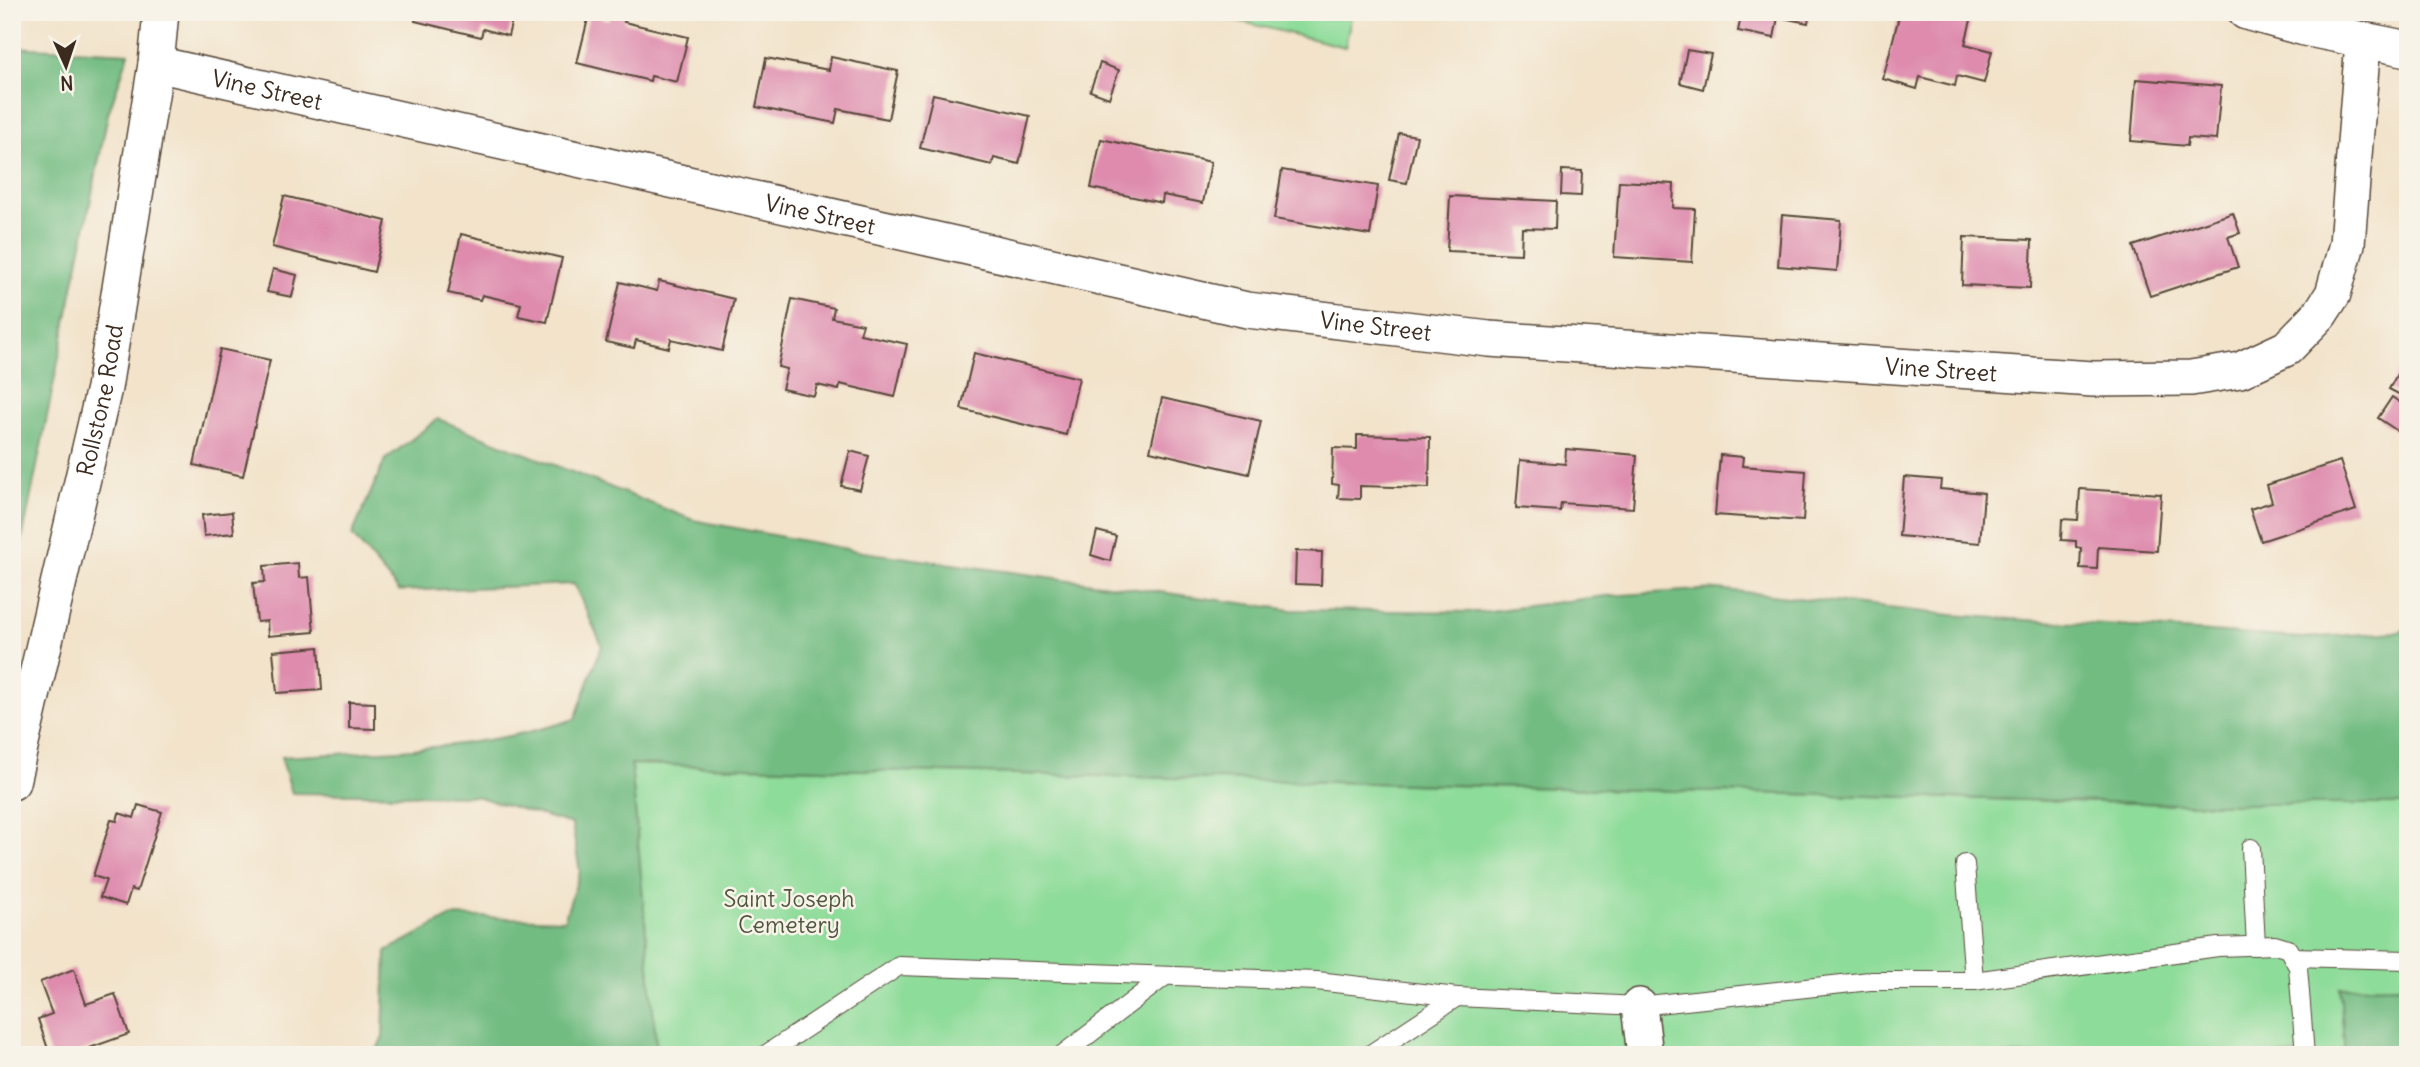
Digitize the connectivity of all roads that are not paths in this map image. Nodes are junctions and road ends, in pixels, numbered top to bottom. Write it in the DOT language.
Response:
graph roads {
  1 [pos="160,12"];
  2 [pos="2246,12"];
  3 [pos="2363,42"];
  4 [pos="2408,49"];
  5 [pos="156,64"];
  6 [pos="12,782"];
  7 [pos="2251,848"];
  8 [pos="1965,864"];
  9 [pos="2256,946"];
  10 [pos="2293,957"];
  11 [pos="2408,960"];
  12 [pos="1164,977"];
  13 [pos="1974,981"];
  14 [pos="1457,997"];
  15 [pos="1639,1006"];
  16 [pos="765,1055"];
  17 [pos="1062,1055"];
  18 [pos="1368,1055"];
  19 [pos="1645,1055"];
  20 [pos="2305,1055"];
  1 -- 5 [label="street, Rollstone Road"];
  2 -- 3 [label="street"];
  3 -- 4 [label="street"];
  3 -- 5 [label="street, Vine Street"];
  5 -- 6 [label="street, Rollstone Road"];
  7 -- 9 [label="lane"];
  8 -- 13 [label="lane"];
  9 -- 10 [label="lane"];
  9 -- 13 [label="lane"];
  10 -- 11 [label="lane"];
  10 -- 20 [label="lane"];
  12 -- 14 [label="lane"];
  12 -- 16 [label="lane"];
  12 -- 17 [label="lane"];
  13 -- 15 [label="lane"];
  14 -- 15 [label="lane"];
  14 -- 18 [label="lane"];
  15 -- 19 [label="street"];
}
